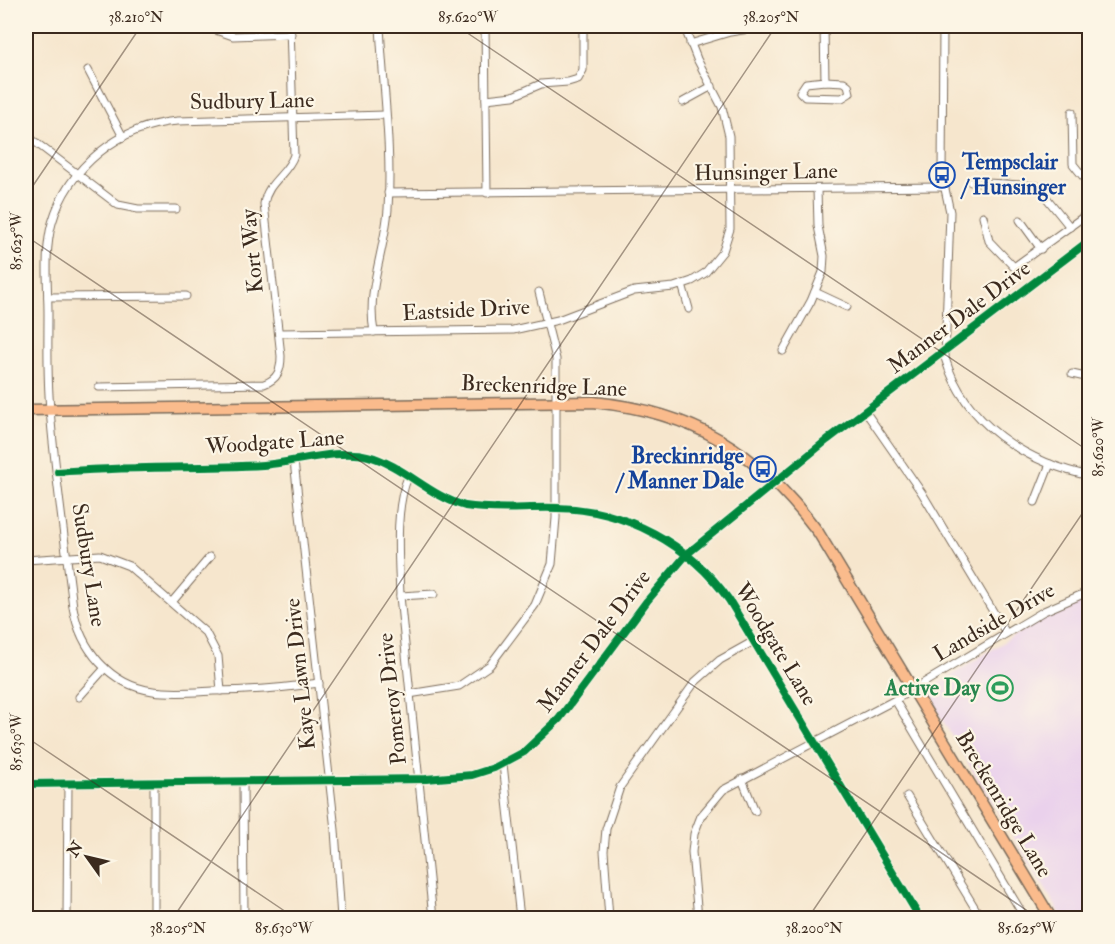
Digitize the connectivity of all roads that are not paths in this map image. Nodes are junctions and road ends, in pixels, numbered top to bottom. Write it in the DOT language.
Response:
graph roads {
  1 [pos="204,26"];
  2 [pos="290,26"];
  3 [pos="380,26"];
  4 [pos="486,26"];
  5 [pos="584,26"];
  6 [pos="684,26"];
  7 [pos="943,26"];
  8 [pos="824,28"];
  9 [pos="291,34"];
  10 [pos="690,44"];
  11 [pos="88,70"];
  12 [pos="825,81"];
  13 [pos="712,86"];
  14 [pos="486,99"];
  15 [pos="683,102"];
  16 [pos="1072,112"];
  17 [pos="385,115"];
  18 [pos="295,119"];
  19 [pos="26,135"];
  20 [pos="123,137"];
  21 [pos="76,175"];
  22 [pos="971,182"];
  23 [pos="1089,185"];
  24 [pos="943,188"];
  25 [pos="817,189"];
  26 [pos="731,190"];
  27 [pos="388,193"];
  28 [pos="487,193"];
  29 [pos="176,209"];
  30 [pos="1089,212"];
  31 [pos="983,216"];
  32 [pos="1020,220"];
  33 [pos="1070,227"];
  34 [pos="1089,240"];
  35 [pos="1041,249"];
  36 [pos="682,284"];
  37 [pos="539,292"];
  38 [pos="815,292"];
  39 [pos="186,296"];
  40 [pos="48,297"];
  41 [pos="848,307"];
  42 [pos="689,309"];
  43 [pos="548,322"];
  44 [pos="374,332"];
  45 [pos="279,333"];
  46 [pos="946,350"];
  47 [pos="783,351"];
  48 [pos="1072,374"];
  49 [pos="1089,378"];
  50 [pos="99,387"];
  51 [pos="556,402"];
  52 [pos="50,409"];
  53 [pos="26,410"];
  54 [pos="865,411"];
  55 [pos="294,461"];
  56 [pos="1050,464"];
  57 [pos="58,472"];
  58 [pos="1089,476"];
  59 [pos="408,477"];
  60 [pos="777,482"];
  61 [pos="1035,502"];
  62 [pos="556,508"];
  63 [pos="687,554"];
  64 [pos="67,556"];
  65 [pos="210,557"];
  66 [pos="26,560"];
  67 [pos="1089,591"];
  68 [pos="434,594"];
  69 [pos="400,596"];
  70 [pos="172,602"];
  71 [pos="1006,633"];
  72 [pos="754,641"];
  73 [pos="105,668"];
  74 [pos="319,683"];
  75 [pos="912,688"];
  76 [pos="221,691"];
  77 [pos="410,694"];
  78 [pos="79,698"];
  79 [pos="895,700"];
  80 [pos="815,742"];
  81 [pos="503,764"];
  82 [pos="419,779"];
  83 [pos="741,779"];
  84 [pos="330,780"];
  85 [pos="154,782"];
  86 [pos="243,782"];
  87 [pos="68,783"];
  88 [pos="26,784"];
  89 [pos="907,796"];
  90 [pos="755,811"];
  91 [pos="67,918"];
  92 [pos="154,918"];
  93 [pos="244,918"];
  94 [pos="341,918"];
  95 [pos="433,918"];
  96 [pos="520,918"];
  97 [pos="609,918"];
  98 [pos="698,918"];
  99 [pos="920,918"];
  100 [pos="981,918"];
  101 [pos="1025,918"];
  102 [pos="1051,918"];
  1 -- 9 [label="street"];
  2 -- 9 [label="street, Kort Way"];
  3 -- 17 [label="street"];
  4 -- 14 [label="street"];
  5 -- 14 [label="street"];
  6 -- 10 [label="street, Eastside Drive"];
  7 -- 8 [label="street"];
  7 -- 24 [label="street"];
  8 -- 10 [label="street"];
  8 -- 12 [label="street"];
  9 -- 18 [label="street, Kort Way"];
  10 -- 13 [label="street, Eastside Drive"];
  11 -- 20 [label="street"];
  12 -- 12 [label="street"];
  13 -- 15 [label="street"];
  13 -- 26 [label="street, Eastside Drive"];
  14 -- 28 [label="street"];
  16 -- 23 [label="street"];
  17 -- 18 [label="street, Sudbury Lane"];
  17 -- 27 [label="street"];
  18 -- 20 [label="street, Sudbury Lane"];
  18 -- 45 [label="street, Kort Way"];
  19 -- 21 [label="street"];
  20 -- 21 [label="street, Sudbury Lane"];
  21 -- 29 [label="street"];
  21 -- 40 [label="street, Sudbury Lane"];
  22 -- 33 [label="street"];
  24 -- 25 [label="street, Hunsinger Lane"];
  24 -- 46 [label="street"];
  25 -- 26 [label="street, Hunsinger Lane"];
  25 -- 38 [label="street"];
  26 -- 28 [label="street, Hunsinger Lane"];
  26 -- 36 [label="street, Eastside Drive"];
  27 -- 28 [label="street, Hunsinger Lane"];
  27 -- 44 [label="street"];
  30 -- 33 [label="street"];
  31 -- 35 [label="street"];
  32 -- 35 [label="street"];
  33 -- 35 [label="street"];
  34 -- 46 [label="street, Manner Dale Drive"];
  36 -- 42 [label="street"];
  36 -- 43 [label="street, Eastside Drive"];
  37 -- 43 [label="street"];
  38 -- 41 [label="street"];
  38 -- 47 [label="street"];
  39 -- 40 [label="street"];
  40 -- 52 [label="street, Sudbury Lane"];
  43 -- 44 [label="street, Eastside Drive"];
  43 -- 51 [label="street"];
  44 -- 45 [label="street, Eastside Drive"];
  45 -- 50 [label="street, Kort Way"];
  46 -- 54 [label="street, Manner Dale Drive"];
  46 -- 56 [label="street"];
  48 -- 49 [label="street"];
  51 -- 52 [label="main road, Breckenridge Lane"];
  51 -- 60 [label="main road, Breckenridge Lane"];
  51 -- 62 [label="street"];
  52 -- 53 [label="main road, Breckenridge Lane"];
  52 -- 57 [label="street, Sudbury Lane"];
  54 -- 60 [label="street, Manner Dale Drive"];
  54 -- 71 [label="street"];
  55 -- 57 [label="street, Woodgate Lane"];
  55 -- 59 [label="street, Woodgate Lane"];
  55 -- 74 [label="street, Kaye Lawn Drive"];
  56 -- 58 [label="street"];
  56 -- 61 [label="street"];
  57 -- 64 [label="street, Sudbury Lane"];
  59 -- 62 [label="street, Woodgate Lane"];
  59 -- 69 [label="street, Pomeroy Drive"];
  60 -- 63 [label="street, Manner Dale Drive"];
  60 -- 75 [label="main road, Breckenridge Lane"];
  62 -- 63 [label="street, Woodgate Lane"];
  62 -- 77 [label="street"];
  63 -- 72 [label="street, Woodgate Lane"];
  63 -- 81 [label="street, Manner Dale Drive"];
  64 -- 66 [label="street"];
  64 -- 70 [label="street"];
  64 -- 73 [label="street, Sudbury Lane"];
  65 -- 70 [label="street"];
  67 -- 71 [label="street, Landside Drive"];
  68 -- 69 [label="street"];
  69 -- 77 [label="street, Pomeroy Drive"];
  70 -- 76 [label="street"];
  71 -- 75 [label="street, Landside Drive"];
  72 -- 80 [label="street, Woodgate Lane"];
  72 -- 97 [label="street"];
  73 -- 76 [label="street, Sudbury Lane"];
  73 -- 78 [label="street"];
  74 -- 76 [label="street, Sudbury Lane"];
  74 -- 84 [label="street, Kaye Lawn Drive"];
  75 -- 79 [label="street, Landside Drive"];
  75 -- 102 [label="main road, Breckenridge Lane"];
  77 -- 82 [label="street, Pomeroy Drive"];
  79 -- 80 [label="street, Landside Drive"];
  79 -- 101 [label="street"];
  80 -- 83 [label="street, Landside Drive"];
  80 -- 99 [label="street, Woodgate Lane"];
  81 -- 82 [label="street, Manner Dale Drive"];
  81 -- 96 [label="street"];
  82 -- 84 [label="street, Manner Dale Drive"];
  82 -- 95 [label="street, Pomeroy Drive"];
  83 -- 90 [label="street"];
  83 -- 98 [label="street, Landside Drive"];
  84 -- 86 [label="street, Manner Dale Drive"];
  84 -- 94 [label="street, Kaye Lawn Drive"];
  85 -- 86 [label="street, Manner Dale Drive"];
  85 -- 87 [label="street, Manner Dale Drive"];
  85 -- 92 [label="street"];
  86 -- 93 [label="street"];
  87 -- 88 [label="street, Manner Dale Drive"];
  87 -- 91 [label="street"];
  89 -- 100 [label="street"];
}
